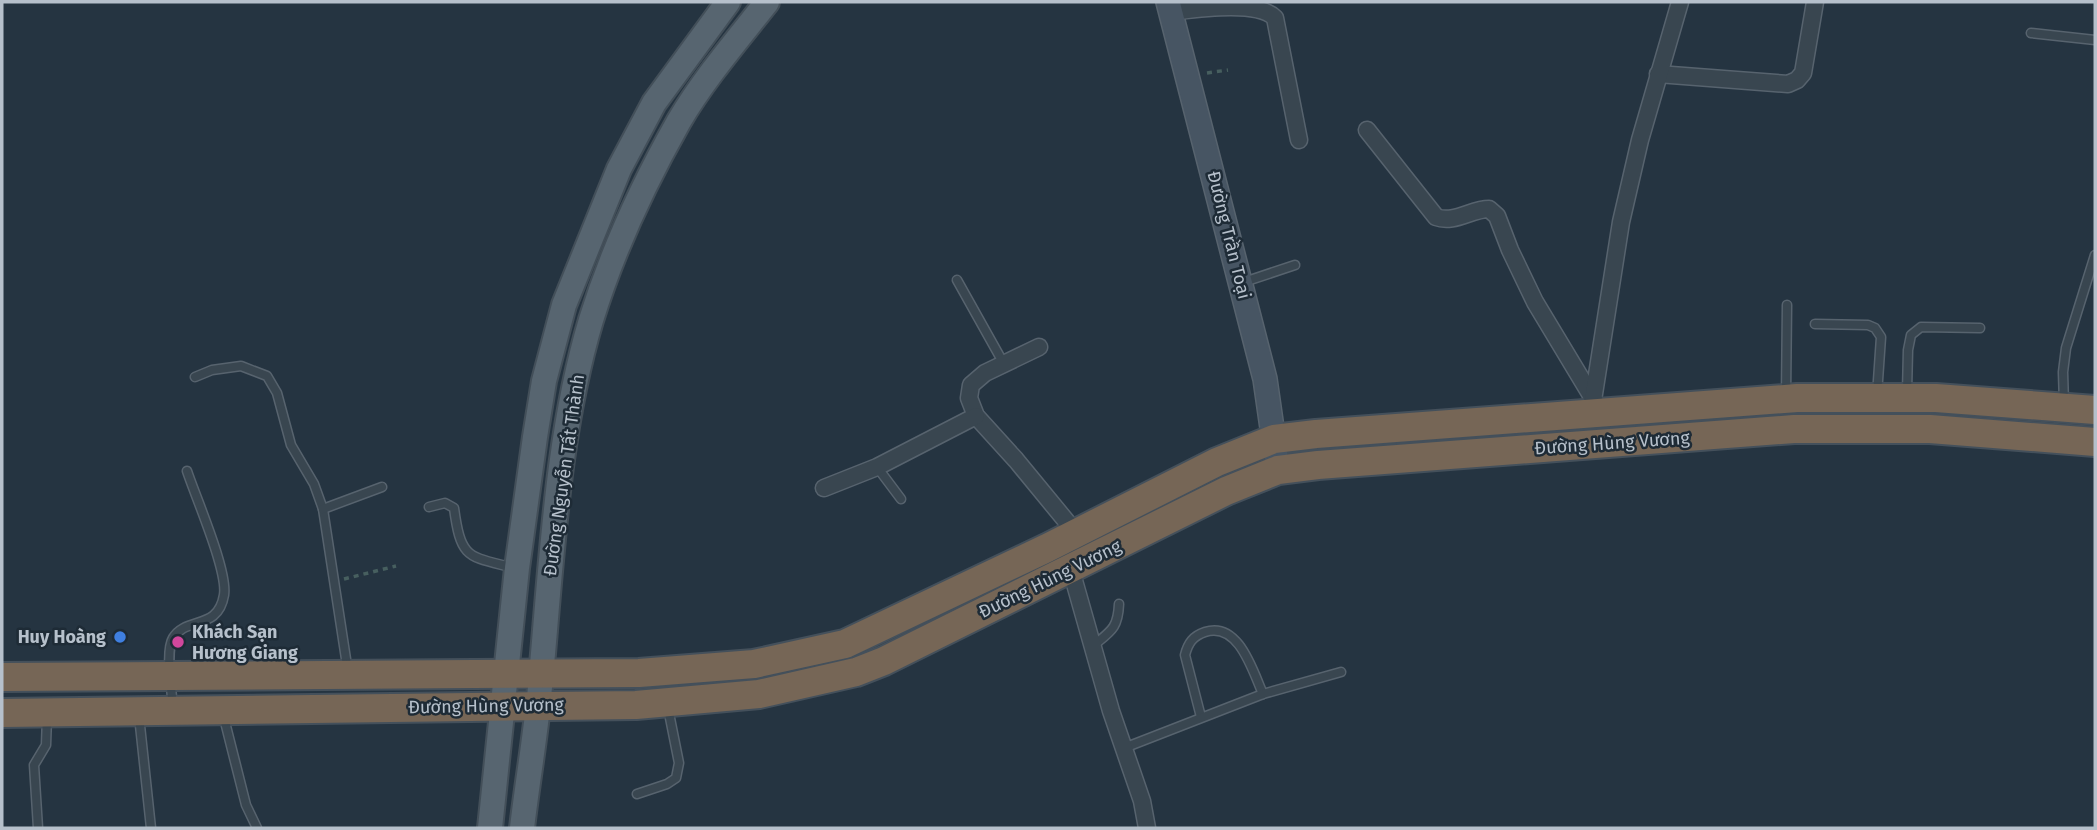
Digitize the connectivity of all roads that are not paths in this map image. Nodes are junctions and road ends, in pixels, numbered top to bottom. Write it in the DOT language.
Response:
graph roads {
  1 [pos="727,2"];
  2 [pos="767,2"];
  3 [pos="1680,2"];
  4 [pos="1815,2"];
  5 [pos="1169,7"];
  6 [pos="2031,33"];
  7 [pos="2095,40"];
  8 [pos="1658,74"];
  9 [pos="1367,130"];
  10 [pos="1299,140"];
  11 [pos="2095,255"];
  12 [pos="1295,265"];
  13 [pos="957,280"];
  14 [pos="1241,283"];
  15 [pos="1787,305"];
  16 [pos="1815,324"];
  17 [pos="1980,328"];
  18 [pos="1039,347"];
  19 [pos="1004,364"];
  20 [pos="195,377"];
  21 [pos="1877,398"];
  22 [pos="1907,398"];
  23 [pos="1786,399"];
  24 [pos="1592,407"];
  25 [pos="2064,407"];
  26 [pos="2095,410"];
  27 [pos="976,416"];
  28 [pos="1274,439"];
  29 [pos="2095,442"];
  30 [pos="877,467"];
  31 [pos="1278,470"];
  32 [pos="187,471"];
  33 [pos="382,487"];
  34 [pos="824,488"];
  35 [pos="901,499"];
  36 [pos="429,507"];
  37 [pos="323,509"];
  38 [pos="1076,533"];
  39 [pos="517,568"];
  40 [pos="1071,570"];
  41 [pos="1119,604"];
  42 [pos="1094,645"];
  43 [pos="1341,672"];
  44 [pos="505,673"];
  45 [pos="541,673"];
  46 [pos="348,675"];
  47 [pos="171,676"];
  48 [pos="2,677"];
  49 [pos="1263,694"];
  50 [pos="667,702"];
  51 [pos="538,705"];
  52 [pos="502,706"];
  53 [pos="222,709"];
  54 [pos="173,711"];
  55 [pos="138,712"];
  56 [pos="2,713"];
  57 [pos="47,713"];
  58 [pos="1201,717"];
  59 [pos="1124,748"];
  60 [pos="637,794"];
  61 [pos="38,828"];
  62 [pos="151,828"];
  63 [pos="257,828"];
  64 [pos="490,828"];
  65 [pos="522,828"];
  66 [pos="1147,828"];
  1 -- 39 [label="main road, Đường Nguyễn Tất Thành"];
  2 -- 45 [label="main road, Đường Nguyễn Tất Thành"];
  3 -- 8 [label="street"];
  4 -- 8 [label="street"];
  5 -- 10 [label="street"];
  5 -- 14 [label="street, Đường Trần Toại"];
  6 -- 7 [label="lane"];
  8 -- 24 [label="street"];
  9 -- 24 [label="street"];
  11 -- 25 [label="lane"];
  12 -- 14 [label="lane"];
  13 -- 19 [label="lane"];
  14 -- 28 [label="street, Đường Trần Toại"];
  15 -- 23 [label="lane"];
  16 -- 21 [label="lane"];
  17 -- 22 [label="lane"];
  18 -- 19 [label="street"];
  19 -- 27 [label="street"];
  20 -- 37 [label="lane"];
  21 -- 22 [label="highway, Đường Hùng Vương"];
  21 -- 23 [label="highway, Đường Hùng Vương"];
  22 -- 25 [label="highway, Đường Hùng Vương"];
  23 -- 24 [label="highway, Đường Hùng Vương"];
  24 -- 28 [label="highway, Đường Hùng Vương"];
  25 -- 26 [label="highway, Đường Hùng Vương"];
  27 -- 30 [label="street"];
  27 -- 38 [label="street"];
  28 -- 31 [label="street, Đường Trần Toại"];
  28 -- 38 [label="highway, Đường Hùng Vương"];
  29 -- 31 [label="highway, Đường Hùng Vương"];
  30 -- 34 [label="street"];
  30 -- 35 [label="lane"];
  31 -- 40 [label="highway, Đường Hùng Vương"];
  32 -- 47 [label="lane"];
  33 -- 37 [label="lane"];
  36 -- 39 [label="lane"];
  37 -- 46 [label="lane"];
  38 -- 45 [label="highway, Đường Hùng Vương"];
  39 -- 44 [label="main road, Đường Nguyễn Tất Thành"];
  40 -- 42 [label="street"];
  40 -- 50 [label="highway, Đường Hùng Vương"];
  41 -- 42 [label="lane"];
  42 -- 59 [label="street"];
  43 -- 49 [label="lane"];
  44 -- 45 [label="highway, Đường Hùng Vương"];
  44 -- 46 [label="highway, Đường Hùng Vương"];
  44 -- 52 [label="main road, Đường Nguyễn Tất Thành"];
  45 -- 51 [label="main road, Đường Nguyễn Tất Thành"];
  46 -- 47 [label="highway, Đường Hùng Vương"];
  47 -- 48 [label="highway, Đường Hùng Vương"];
  47 -- 54 [label="lane"];
  49 -- 58 [label="lane"];
  49 -- 58 [label="lane"];
  50 -- 51 [label="highway, Đường Hùng Vương"];
  50 -- 60 [label="lane"];
  51 -- 52 [label="highway, Đường Hùng Vương"];
  51 -- 65 [label="main road, Đường Nguyễn Tất Thành"];
  52 -- 53 [label="highway, Đường Hùng Vương"];
  52 -- 64 [label="main road, Đường Nguyễn Tất Thành"];
  53 -- 54 [label="highway, Đường Hùng Vương"];
  53 -- 63 [label="lane"];
  54 -- 55 [label="highway, Đường Hùng Vương"];
  55 -- 57 [label="highway, Đường Hùng Vương"];
  55 -- 62 [label="lane"];
  56 -- 57 [label="highway, Đường Hùng Vương"];
  57 -- 61 [label="lane"];
  58 -- 59 [label="lane"];
  59 -- 66 [label="street"];
}
